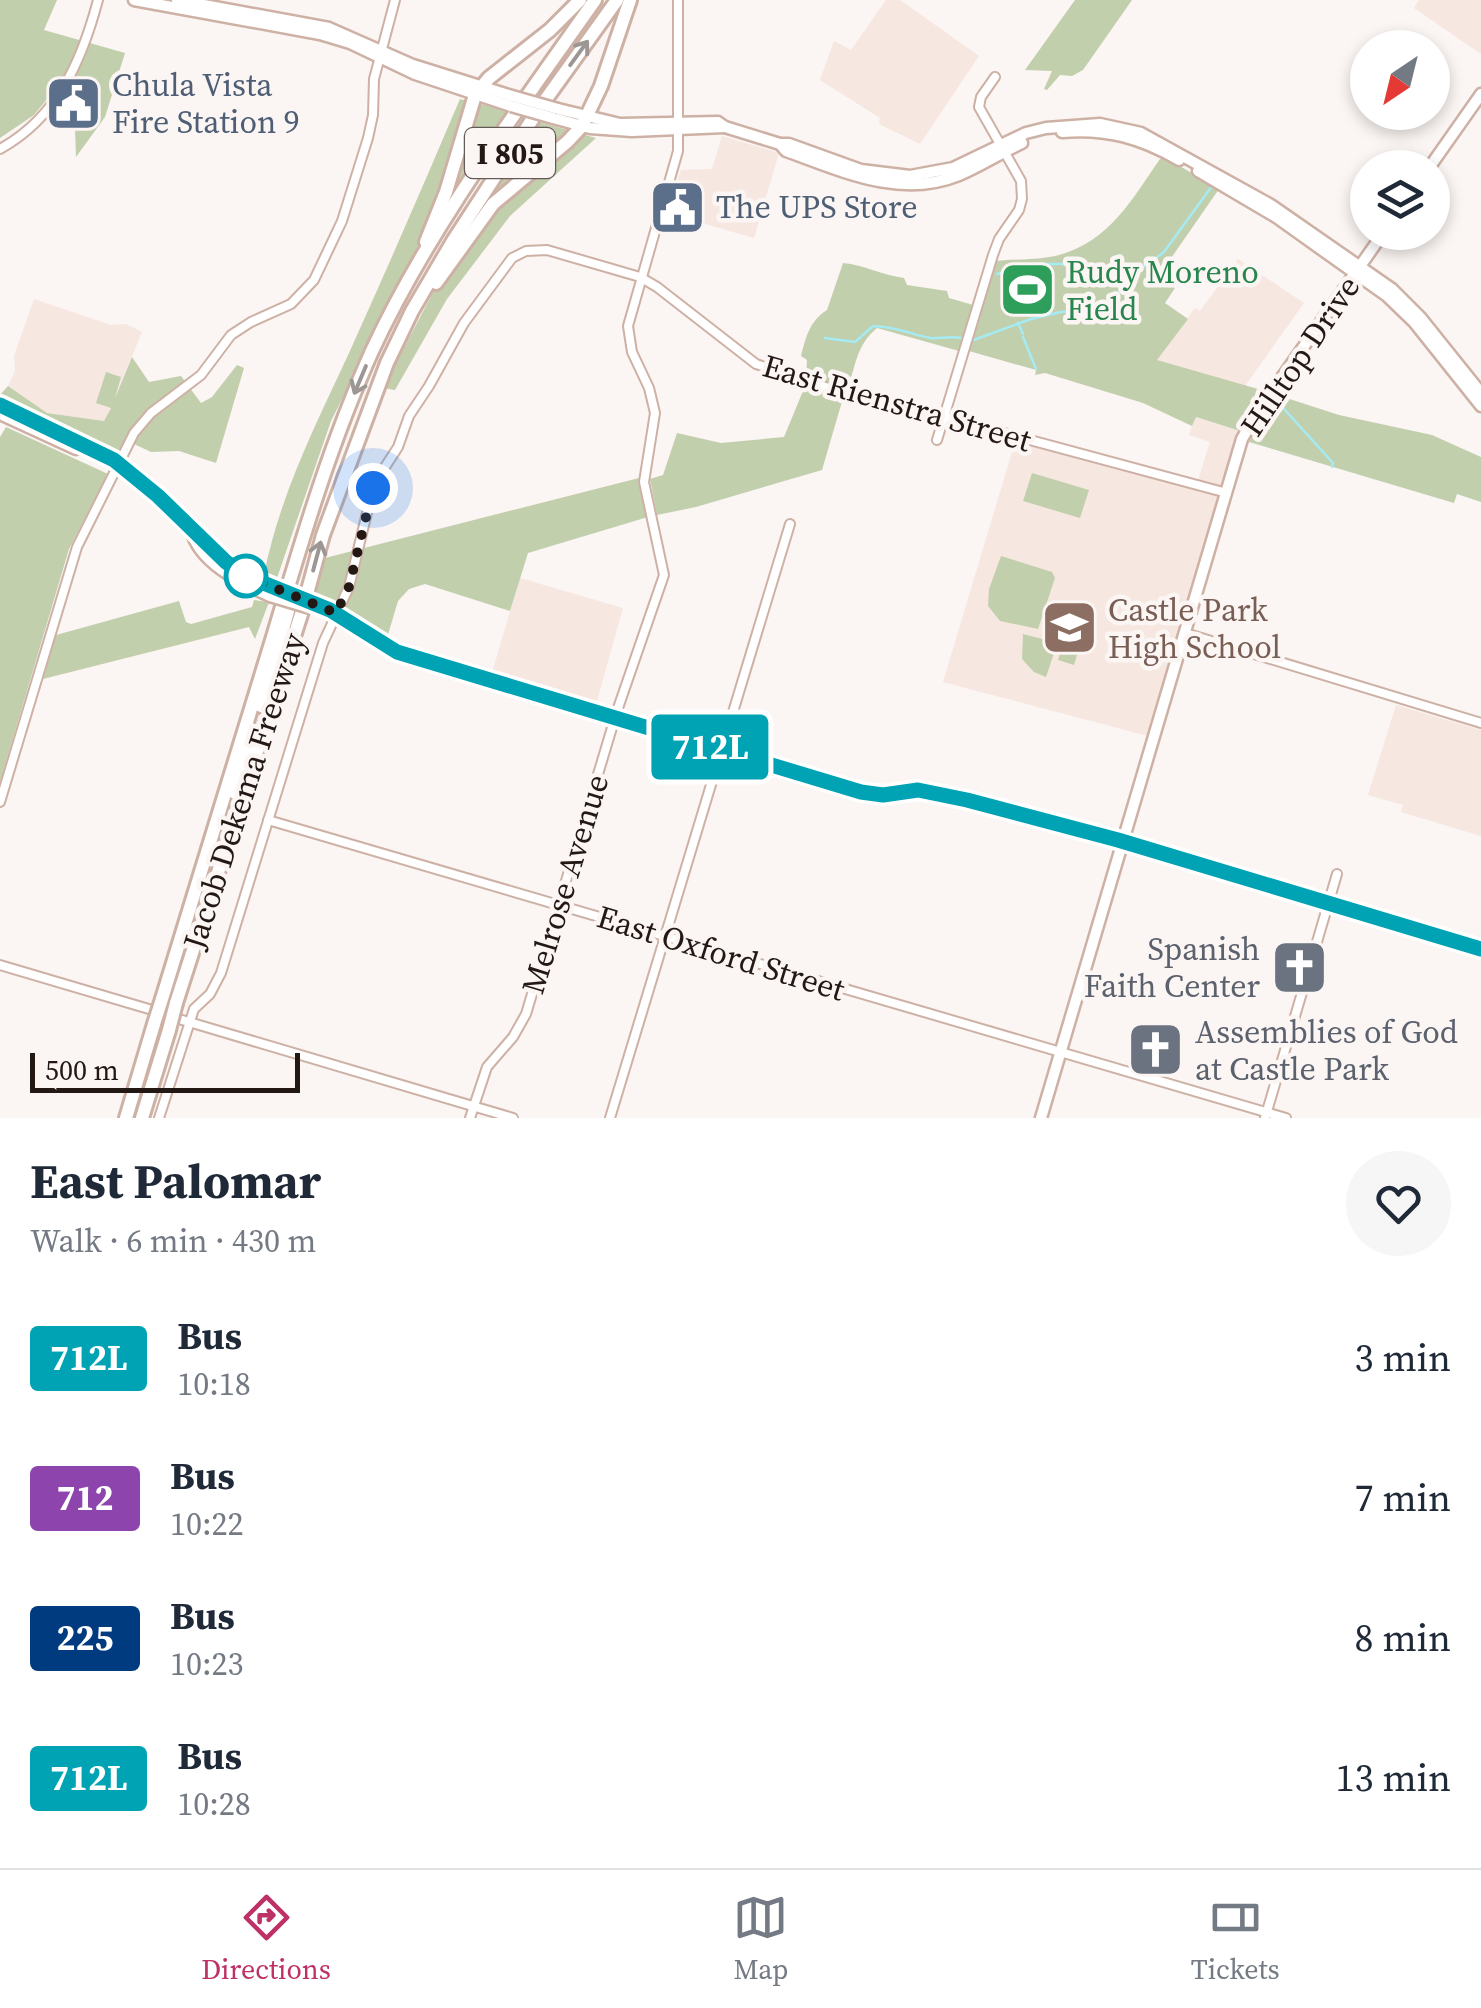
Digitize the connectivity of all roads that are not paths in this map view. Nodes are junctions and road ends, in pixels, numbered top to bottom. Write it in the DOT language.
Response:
graph roads {
  1 [pos="98,0"];
  2 [pos="134,0"];
  3 [pos="178,0"];
  4 [pos="395,0"];
  5 [pos="580,0"];
  6 [pos="595,0"];
  7 [pos="616,0"];
  8 [pos="630,0"];
  9 [pos="678,0"];
  10 [pos="380,54"];
  11 [pos="995,77"];
  12 [pos="478,91"];
  13 [pos="1481,94"];
  14 [pos="584,122"];
  15 [pos="680,126"];
  16 [pos="0,148"];
  17 [pos="1001,148"];
  18 [pos="1442,150"];
  19 [pos="1371,250"];
  20 [pos="1358,269"];
  21 [pos="640,277"];
  22 [pos="412,311"];
  23 [pos="386,324"];
  24 [pos="1481,393"];
  25 [pos="0,404"];
  26 [pos="1481,406"];
  27 [pos="4,414"];
  28 [pos="943,419"];
  29 [pos="937,440"];
  30 [pos="118,465"];
  31 [pos="1227,493"];
  32 [pos="790,524"];
  33 [pos="292,600"];
  34 [pos="334,616"];
  35 [pos="1185,633"];
  36 [pos="274,653"];
  37 [pos="615,717"];
  38 [pos="1481,723"];
  39 [pos="721,750"];
  40 [pos="0,802"];
  41 [pos="268,820"];
  42 [pos="1122,841"];
  43 [pos="1338,874"];
  44 [pos="1328,904"];
  45 [pos="560,905"];
  46 [pos="205,908"];
  47 [pos="665,936"];
  48 [pos="1481,950"];
  49 [pos="0,965"];
  50 [pos="169,1001"];
  51 [pos="188,1022"];
  52 [pos="1060,1051"];
  53 [pos="473,1106"];
  54 [pos="1266,1115"];
  55 [pos="126,1118"];
  56 [pos="142,1118"];
  57 [pos="159,1118"];
  58 [pos="470,1118"];
  59 [pos="513,1118"];
  60 [pos="610,1118"];
  61 [pos="1041,1118"];
  62 [pos="1286,1118"];
  1 -- 16 [label="street"];
  2 -- 10 [label="main road"];
  3 -- 10 [label="main road"];
  4 -- 10 [label="street"];
  5 -- 12 [label="highway"];
  6 -- 23 [label="highway, Jacob Dekema Freeway / I 805"];
  22 -- 7 [label="highway, Jacob Dekema Freeway / I 805, one-way"];
  8 -- 14 [label="highway"];
  9 -- 15 [label="street, Melrose Avenue"];
  10 -- 12 [label="main road"];
  10 -- 30 [label="street"];
  11 -- 17 [label="street"];
  12 -- 14 [label="main road, bridge"];
  12 -- 23 [label="highway"];
  13 -- 18 [label="main road"];
  14 -- 15 [label="main road"];
  14 -- 22 [label="highway"];
  15 -- 17 [label="main road"];
  15 -- 21 [label="street, Melrose Avenue"];
  17 -- 20 [label="main road"];
  17 -- 28 [label="street"];
  19 -- 20 [label="main road, Hilltop Drive"];
  20 -- 24 [label="main road"];
  20 -- 26 [label="main road"];
  20 -- 31 [label="main road, Hilltop Drive"];
  21 -- 28 [label="street, East Rienstra Street"];
  21 -- 34 [label="street, East Rienstra Street"];
  21 -- 37 [label="street, Melrose Avenue"];
  46 -- 22 [label="highway, Jacob Dekema Freeway / I 805, one-way"];
  23 -- 50 [label="highway, Jacob Dekema Freeway / I 805, one-way"];
  25 -- 27 [label="main road"];
  27 -- 30 [label="main road"];
  28 -- 29 [label="street"];
  28 -- 31 [label="street, East Rienstra Street"];
  30 -- 33 [label="main road, bridge"];
  30 -- 40 [label="street"];
  31 -- 35 [label="main road, Hilltop Drive"];
  32 -- 39 [label="street"];
  33 -- 34 [label="main road, bridge"];
  33 -- 36 [label="highway"];
  34 -- 37 [label="main road"];
  34 -- 41 [label="street"];
  35 -- 38 [label="street"];
  35 -- 42 [label="main road, Hilltop Drive"];
  36 -- 46 [label="highway"];
  36 -- 50 [label="highway"];
  37 -- 39 [label="main road"];
  37 -- 45 [label="street, Melrose Avenue"];
  39 -- 42 [label="main road"];
  39 -- 47 [label="street"];
  41 -- 45 [label="street, East Oxford Street"];
  41 -- 51 [label="street"];
  42 -- 44 [label="main road"];
  42 -- 52 [label="main road, Hilltop Drive"];
  43 -- 44 [label="street"];
  44 -- 48 [label="main road"];
  44 -- 54 [label="street"];
  45 -- 47 [label="street, East Oxford Street"];
  45 -- 53 [label="street, Melrose Avenue"];
  46 -- 50 [label="highway, Jacob Dekema Freeway / I 805"];
  47 -- 52 [label="street, East Oxford Street"];
  47 -- 60 [label="street"];
  49 -- 51 [label="street"];
  50 -- 55 [label="highway, Jacob Dekema Freeway / I 805, bridge"];
  50 -- 56 [label="highway, Jacob Dekema Freeway / I 805, bridge"];
  51 -- 53 [label="street"];
  51 -- 57 [label="street"];
  52 -- 54 [label="street, East Oxford Street"];
  52 -- 61 [label="main road, Hilltop Drive"];
  53 -- 58 [label="street, Melrose Avenue"];
  53 -- 59 [label="street"];
  54 -- 62 [label="street, East Oxford Street"];
}
